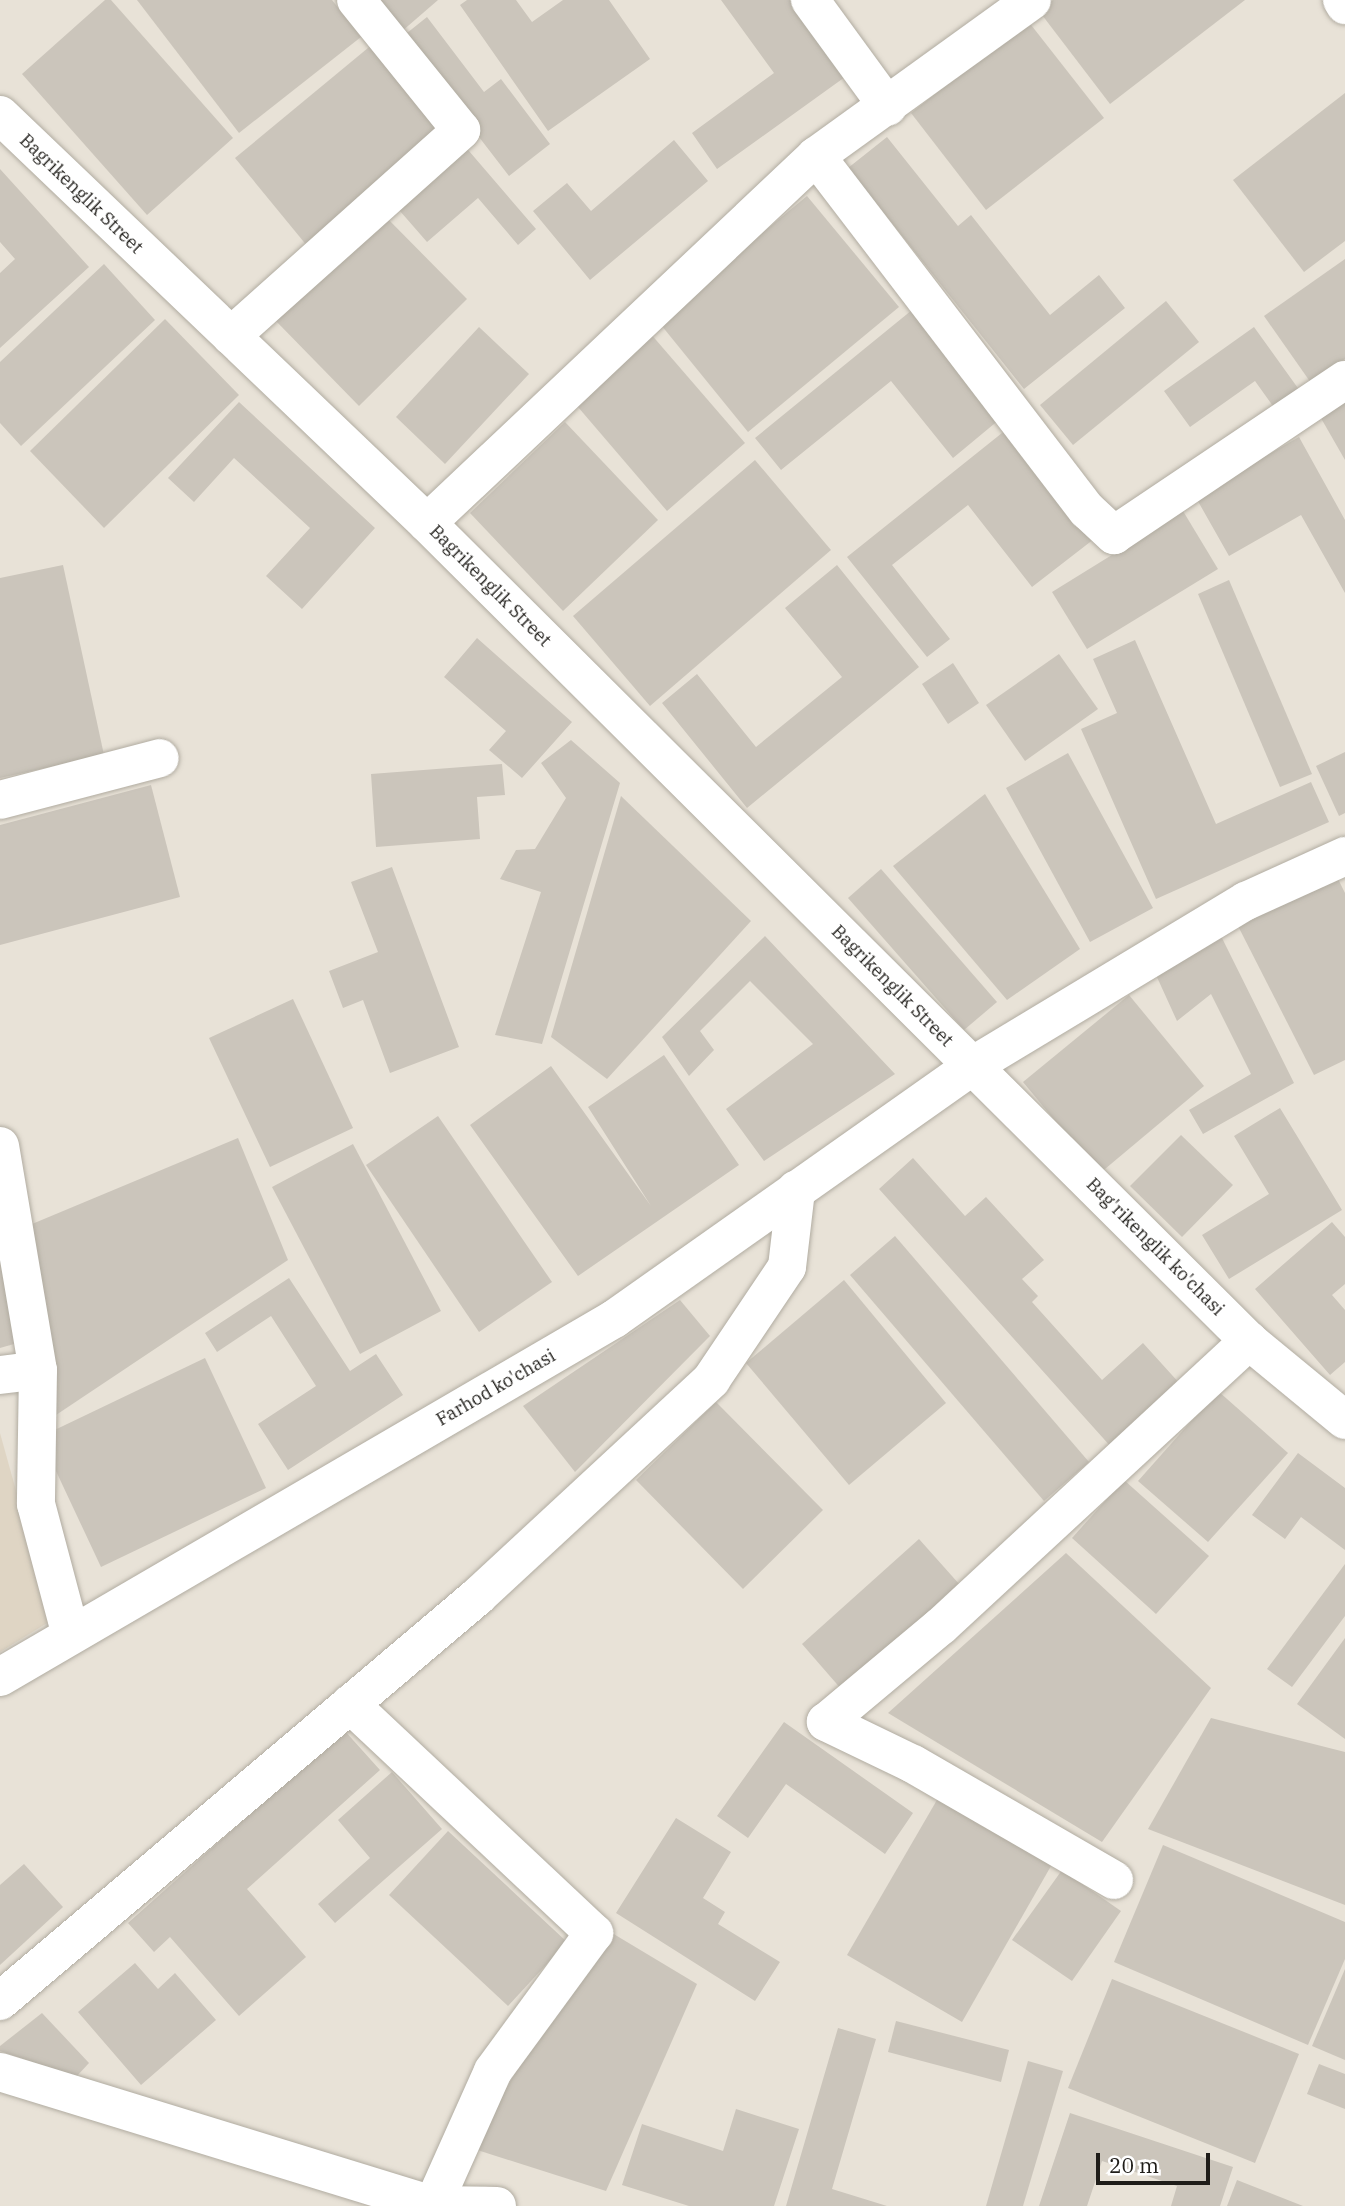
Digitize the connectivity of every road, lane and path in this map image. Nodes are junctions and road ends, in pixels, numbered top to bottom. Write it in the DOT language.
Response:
graph roads {
  1 [pos="356,0"];
  2 [pos="810,0"];
  3 [pos="1032,0"];
  4 [pos="1342,0"];
  5 [pos="1345,5"];
  6 [pos="888,107"];
  7 [pos="0,115"];
  8 [pos="816,156"];
  9 [pos="231,336"];
  10 [pos="1345,380"];
  11 [pos="427,523"];
  12 [pos="160,758"];
  13 [pos="0,800"];
  14 [pos="1345,856"];
  15 [pos="972,1066"];
  16 [pos="0,1146"];
  17 [pos="796,1191"];
  18 [pos="1249,1340"];
  19 [pos="38,1370"];
  20 [pos="0,1375"];
  21 [pos="1345,1420"];
  22 [pos="70,1632"];
  23 [pos="0,1677"];
  24 [pos="350,1703"];
  25 [pos="1114,1880"];
  26 [pos="0,2001"];
  27 [pos="0,2072"];
  28 [pos="433,2205"];
  29 [pos="490,2206"];
  30 [pos="498,2206"];
  1 -- 9 [label="street"];
  2 -- 6 [label="street"];
  3 -- 6 [label="street"];
  4 -- 5 [label="street"];
  6 -- 8 [label="street"];
  7 -- 9 [label="street, Bagrikenglik Street"];
  8 -- 10 [label="street"];
  8 -- 11 [label="street"];
  9 -- 11 [label="street, Bagrikenglik Street"];
  11 -- 15 [label="street, Bagrikenglik Street"];
  12 -- 13 [label="street"];
  14 -- 15 [label="street, Farhod ko'chasi"];
  15 -- 17 [label="street, Farhod ko'chasi"];
  15 -- 18 [label="street, Bag'rikenglik ko'chasi"];
  16 -- 19 [label="street"];
  17 -- 22 [label="street, Farhod ko'chasi"];
  17 -- 24 [label="street"];
  18 -- 21 [label="street, Bag'rikenglik ko'chasi"];
  18 -- 25 [label="street"];
  19 -- 20 [label="street"];
  19 -- 22 [label="street"];
  22 -- 23 [label="street, Farhod ko'chasi"];
  24 -- 26 [label="street"];
  24 -- 28 [label="street"];
  27 -- 28 [label="street"];
  28 -- 29 [label="street"];
  29 -- 30 [label="street"];
}
